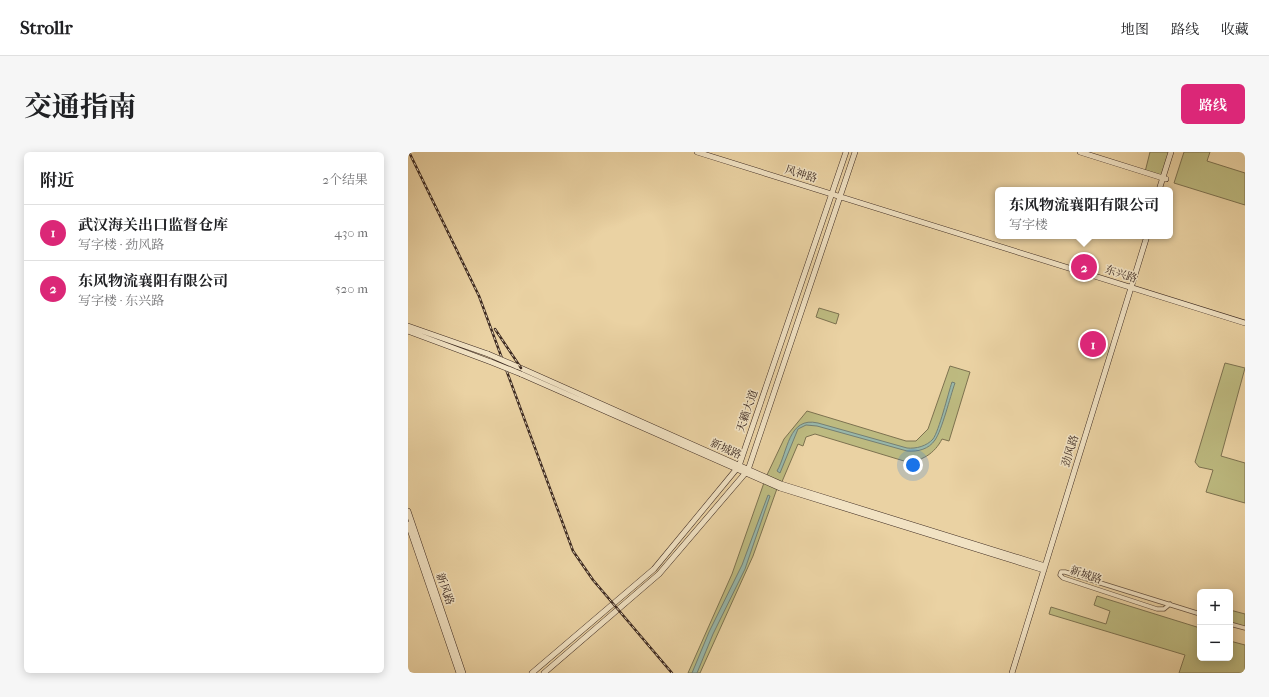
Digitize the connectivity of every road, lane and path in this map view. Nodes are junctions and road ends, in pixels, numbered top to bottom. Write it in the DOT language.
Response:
graph roads {
  1 [pos="697,152"];
  2 [pos="846,152"];
  3 [pos="855,152"];
  4 [pos="1080,152"];
  5 [pos="1171,152"];
  6 [pos="1174,152"];
  7 [pos="1165,178"];
  8 [pos="1160,187"];
  9 [pos="1164,187"];
  10 [pos="831,194"];
  11 [pos="840,197"];
  12 [pos="1143,239"];
  13 [pos="1147,239"];
  14 [pos="1129,287"];
  15 [pos="1245,323"];
  16 [pos="408,326"];
  17 [pos="408,331"];
  18 [pos="738,468"];
  19 [pos="747,472"];
  20 [pos="408,511"];
  21 [pos="408,524"];
  22 [pos="1043,567"];
  23 [pos="1170,604"];
  24 [pos="1197,613"];
  25 [pos="1233,625"];
  26 [pos="1245,628"];
  27 [pos="459,673"];
  28 [pos="463,673"];
  29 [pos="532,673"];
  30 [pos="544,673"];
  31 [pos="1011,673"];
  1 -- 10 [label="main road, 风神路"];
  2 -- 10 [label="main road, 天籁大道"];
  3 -- 11 [label="main road, 天籁大道"];
  4 -- 7 [label="main road"];
  5 -- 7 [label="main road"];
  6 -- 7 [label="main road"];
  7 -- 8 [label="main road"];
  7 -- 9 [label="main road"];
  10 -- 11 [label="main road, 东兴路"];
  10 -- 18 [label="main road, 天籁大道"];
  11 -- 14 [label="main road, 东兴路"];
  11 -- 19 [label="main road, 天籁大道"];
  12 -- 14 [label="main road, 劲风路"];
  13 -- 14 [label="main road, 劲风路"];
  14 -- 15 [label="main road, 东兴路"];
  14 -- 22 [label="main road, 劲风路"];
  16 -- 18 [label="main road, 新城路, bridge"];
  17 -- 18 [label="main road, 新城路, bridge"];
  18 -- 19 [label="main road, 新城路"];
  18 -- 29 [label="main road, 天籁大道"];
  19 -- 22 [label="main road, 新城路"];
  19 -- 30 [label="main road, 天籁大道"];
  20 -- 28 [label="main road, 新风路"];
  21 -- 27 [label="main road, 新风路"];
  22 -- 31 [label="main road, 劲风路"];
  23 -- 23 [label="street, 新城路"];
  23 -- 24 [label="street, 新城路"];
  25 -- 26 [label="street"];
}
